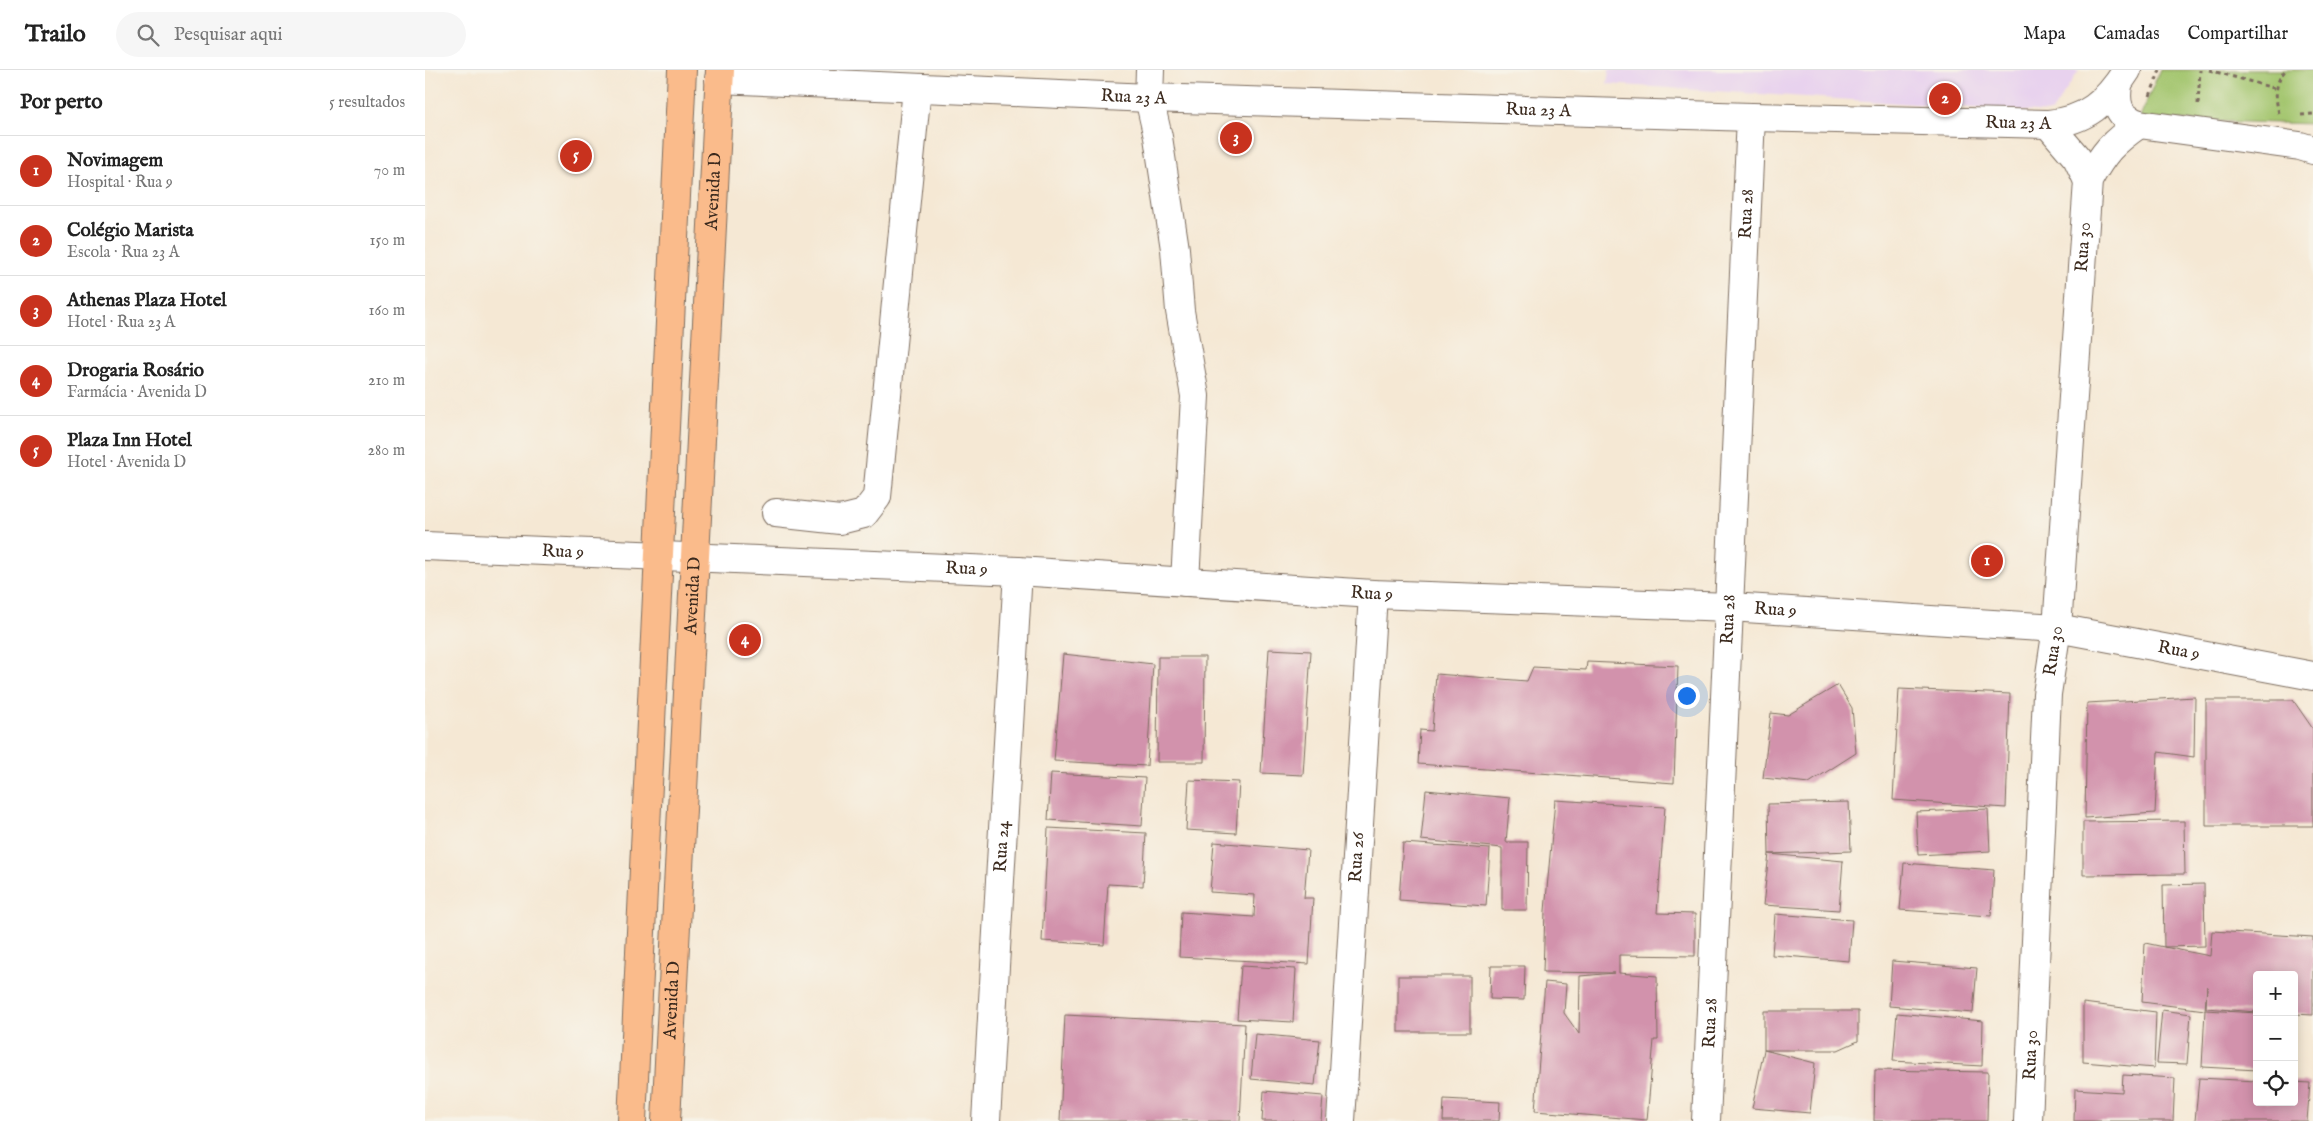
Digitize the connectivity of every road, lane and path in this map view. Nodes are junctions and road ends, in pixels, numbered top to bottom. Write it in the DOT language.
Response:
graph roads {
  1 [pos="682,70"];
  2 [pos="1150,70"];
  3 [pos="2160,70"];
  4 [pos="2200,70"];
  5 [pos="2209,70"];
  6 [pos="2286,70"];
  7 [pos="720,74"];
  8 [pos="2122,77"];
  9 [pos="917,88"];
  10 [pos="2277,89"];
  11 [pos="1149,98"];
  12 [pos="2198,107"];
  13 [pos="2143,115"];
  14 [pos="2280,116"];
  15 [pos="1751,117"];
  16 [pos="2048,124"];
  17 [pos="2309,144"];
  18 [pos="2088,181"];
  19 [pos="776,513"];
  20 [pos="425,546"];
  21 [pos="660,556"];
  22 [pos="694,558"];
  23 [pos="1018,571"];
  24 [pos="1185,582"];
  25 [pos="1373,594"];
  26 [pos="1730,607"];
  27 [pos="2057,628"];
  28 [pos="2313,676"];
  29 [pos="632,1121"];
  30 [pos="666,1121"];
  31 [pos="986,1121"];
  32 [pos="1341,1121"];
  33 [pos="1706,1121"];
  34 [pos="2028,1121"];
  1 -- 21 [label="main road, Avenida D"];
  2 -- 11 [label="street"];
  3 -- 13 [label="path"];
  4 -- 12 [label="path"];
  5 -- 10 [label="path"];
  6 -- 10 [label="path"];
  7 -- 9 [label="street, Rua 23 A"];
  7 -- 22 [label="main road, Avenida D"];
  8 -- 13 [label="street, Rua 23 A"];
  8 -- 16 [label="street, Rua 23 A"];
  9 -- 11 [label="street, Rua 23 A"];
  9 -- 19 [label="street"];
  10 -- 14 [label="path"];
  11 -- 15 [label="street, Rua 23 A"];
  11 -- 24 [label="street"];
  13 -- 17 [label="street, Rua 23 A"];
  13 -- 18 [label="street, Rua 30"];
  15 -- 16 [label="street, Rua 23 A"];
  15 -- 26 [label="street, Rua 28"];
  16 -- 18 [label="street, Rua 30"];
  18 -- 27 [label="street, Rua 30"];
  20 -- 21 [label="street, Rua 9"];
  21 -- 22 [label="street, Rua 9"];
  21 -- 29 [label="main road, Avenida D"];
  22 -- 23 [label="street, Rua 9"];
  22 -- 30 [label="main road, Avenida D"];
  23 -- 24 [label="street, Rua 9"];
  23 -- 31 [label="street, Rua 24"];
  24 -- 25 [label="street, Rua 9"];
  25 -- 26 [label="street, Rua 9"];
  25 -- 32 [label="street, Rua 26"];
  26 -- 27 [label="street, Rua 9"];
  26 -- 33 [label="street, Rua 28"];
  27 -- 28 [label="street, Rua 9"];
  27 -- 34 [label="street, Rua 30"];
}
